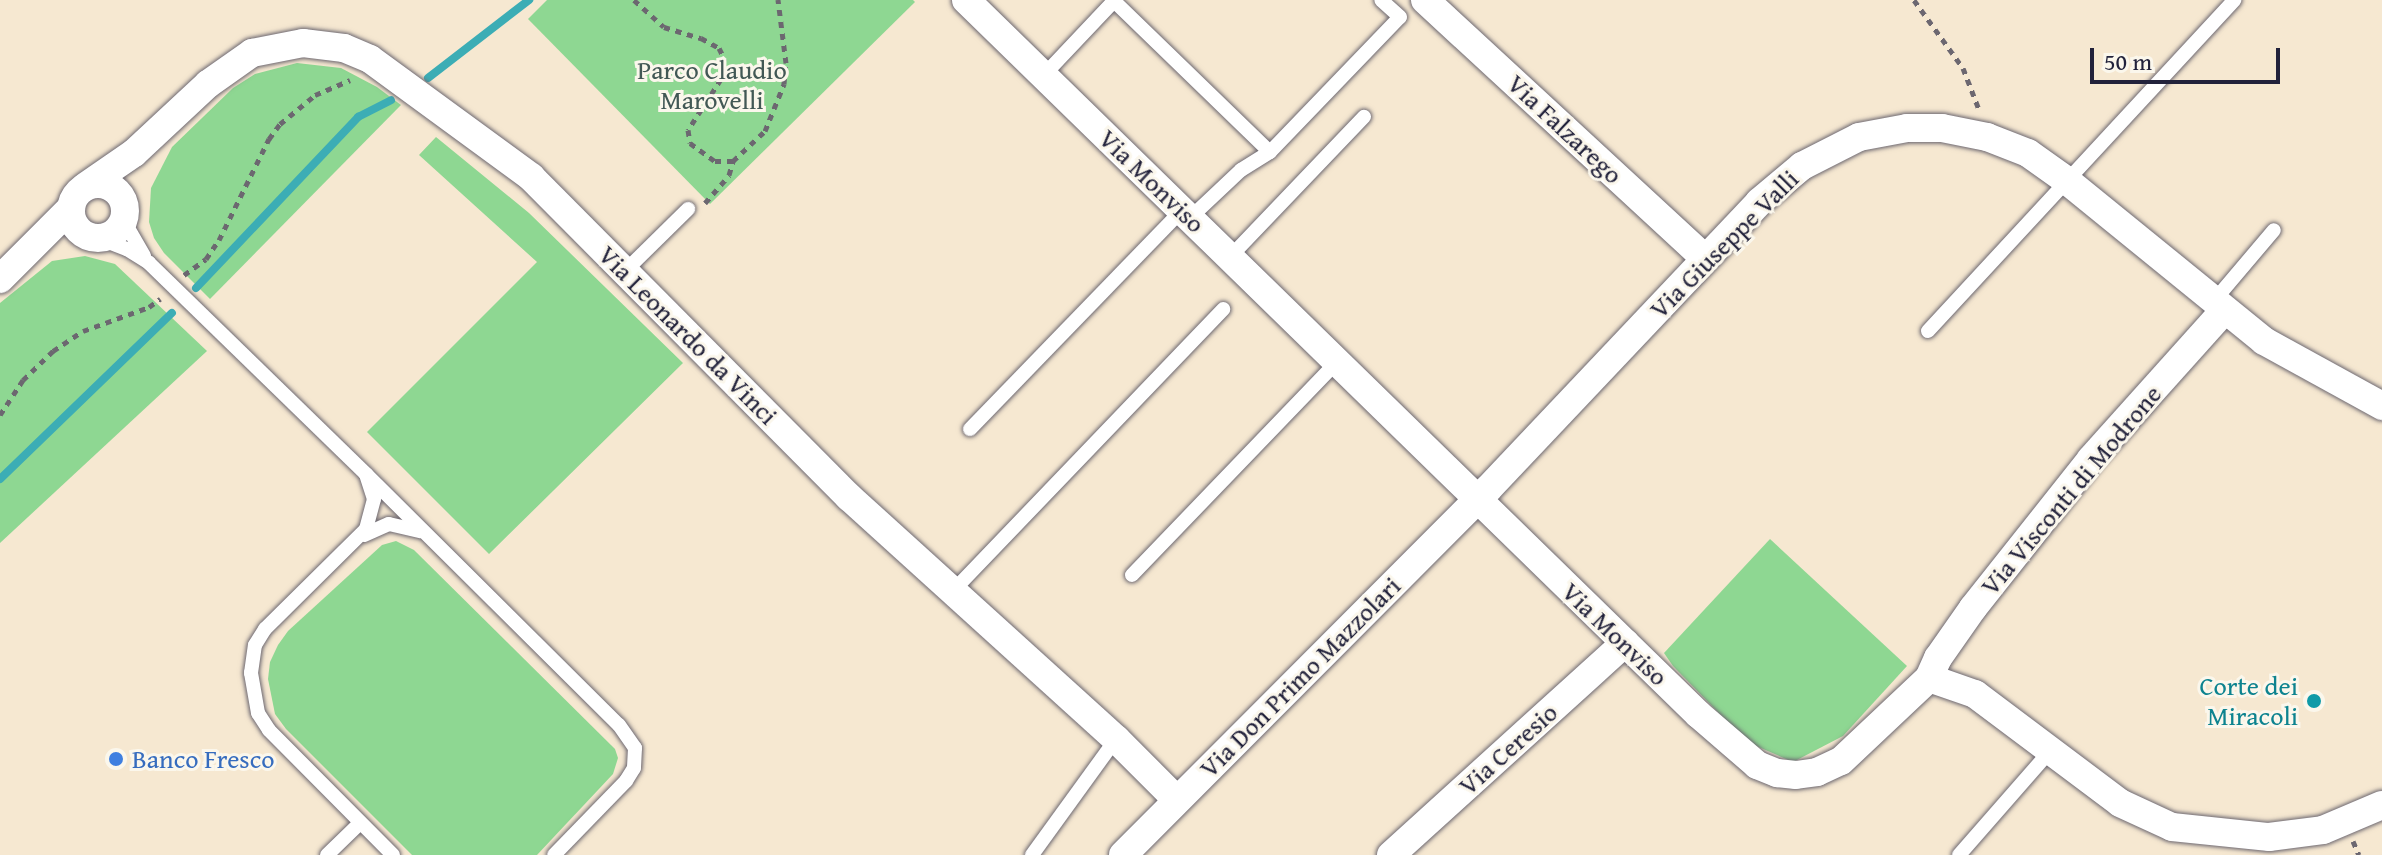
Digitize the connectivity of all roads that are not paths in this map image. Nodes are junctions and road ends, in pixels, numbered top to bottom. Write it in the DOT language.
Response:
graph roads {
  1 [pos="966,0"];
  2 [pos="1115,0"];
  3 [pos="1381,0"];
  4 [pos="1425,0"];
  5 [pos="2234,0"];
  6 [pos="1044,75"];
  7 [pos="1364,117"];
  8 [pos="154,137"];
  9 [pos="1270,152"];
  10 [pos="2066,180"];
  11 [pos="125,206"];
  12 [pos="688,209"];
  13 [pos="1186,214"];
  14 [pos="84,216"];
  15 [pos="2274,230"];
  16 [pos="1230,257"];
  17 [pos="1705,258"];
  18 [pos="149,263"];
  19 [pos="10,269"];
  20 [pos="624,272"];
  21 [pos="2218,306"];
  22 [pos="1223,309"];
  23 [pos="1928,331"];
  24 [pos="1337,362"];
  25 [pos="2382,406"];
  26 [pos="970,429"];
  27 [pos="366,474"];
  28 [pos="1478,499"];
  29 [pos="427,535"];
  30 [pos="357,540"];
  31 [pos="1132,575"];
  32 [pos="952,592"];
  33 [pos="1625,643"];
  34 [pos="1929,678"];
  35 [pos="1116,739"];
  36 [pos="2050,751"];
  37 [pos="1177,800"];
  38 [pos="2382,805"];
  39 [pos="360,823"];
  40 [pos="327,855"];
  41 [pos="393,855"];
  42 [pos="554,855"];
  43 [pos="1032,855"];
  44 [pos="1123,855"];
  45 [pos="1391,855"];
  46 [pos="1959,855"];
  1 -- 6 [label="street, Via Monviso"];
  2 -- 6 [label="lane"];
  2 -- 9 [label="lane"];
  3 -- 9 [label="lane"];
  4 -- 17 [label="street, Via Falzarego"];
  5 -- 10 [label="lane"];
  6 -- 13 [label="street, Via Monviso"];
  7 -- 16 [label="lane"];
  8 -- 11 [label="street, Via Leonardo da Vinci"];
  8 -- 14 [label="street, Via Leonardo da Vinci"];
  8 -- 20 [label="street, Via Leonardo da Vinci"];
  9 -- 13 [label="lane"];
  10 -- 17 [label="street, Via Giuseppe Valli"];
  10 -- 21 [label="street, Via Giuseppe Valli"];
  10 -- 23 [label="lane"];
  11 -- 14 [label="street"];
  11 -- 14 [label="street"];
  11 -- 18 [label="lane"];
  12 -- 20 [label="lane"];
  13 -- 16 [label="street, Via Monviso"];
  13 -- 26 [label="lane"];
  14 -- 18 [label="lane"];
  14 -- 19 [label="street, Via Leonardo da Vinci"];
  15 -- 21 [label="lane"];
  16 -- 24 [label="street, Via Monviso"];
  17 -- 28 [label="street, Via Giuseppe Valli"];
  18 -- 27 [label="lane"];
  20 -- 32 [label="street, Via Leonardo da Vinci"];
  21 -- 25 [label="street, Via Giuseppe Valli"];
  21 -- 34 [label="street, Via Visconti di Modrone"];
  22 -- 32 [label="lane"];
  24 -- 28 [label="street, Via Monviso"];
  24 -- 31 [label="lane"];
  27 -- 29 [label="lane"];
  27 -- 30 [label="lane"];
  28 -- 33 [label="street, Via Monviso"];
  28 -- 37 [label="street, Via Don Primo Mazzolari"];
  29 -- 30 [label="lane"];
  29 -- 42 [label="lane"];
  30 -- 39 [label="lane"];
  32 -- 35 [label="street, Via Leonardo da Vinci"];
  33 -- 34 [label="street, Via Monviso"];
  33 -- 45 [label="street, Via Ceresio"];
  34 -- 36 [label="street"];
  35 -- 37 [label="street, Via Leonardo da Vinci"];
  35 -- 43 [label="lane"];
  36 -- 38 [label="street"];
  36 -- 46 [label="lane"];
  37 -- 44 [label="street, Via Don Primo Mazzolari"];
  39 -- 40 [label="lane"];
  39 -- 41 [label="lane"];
}
